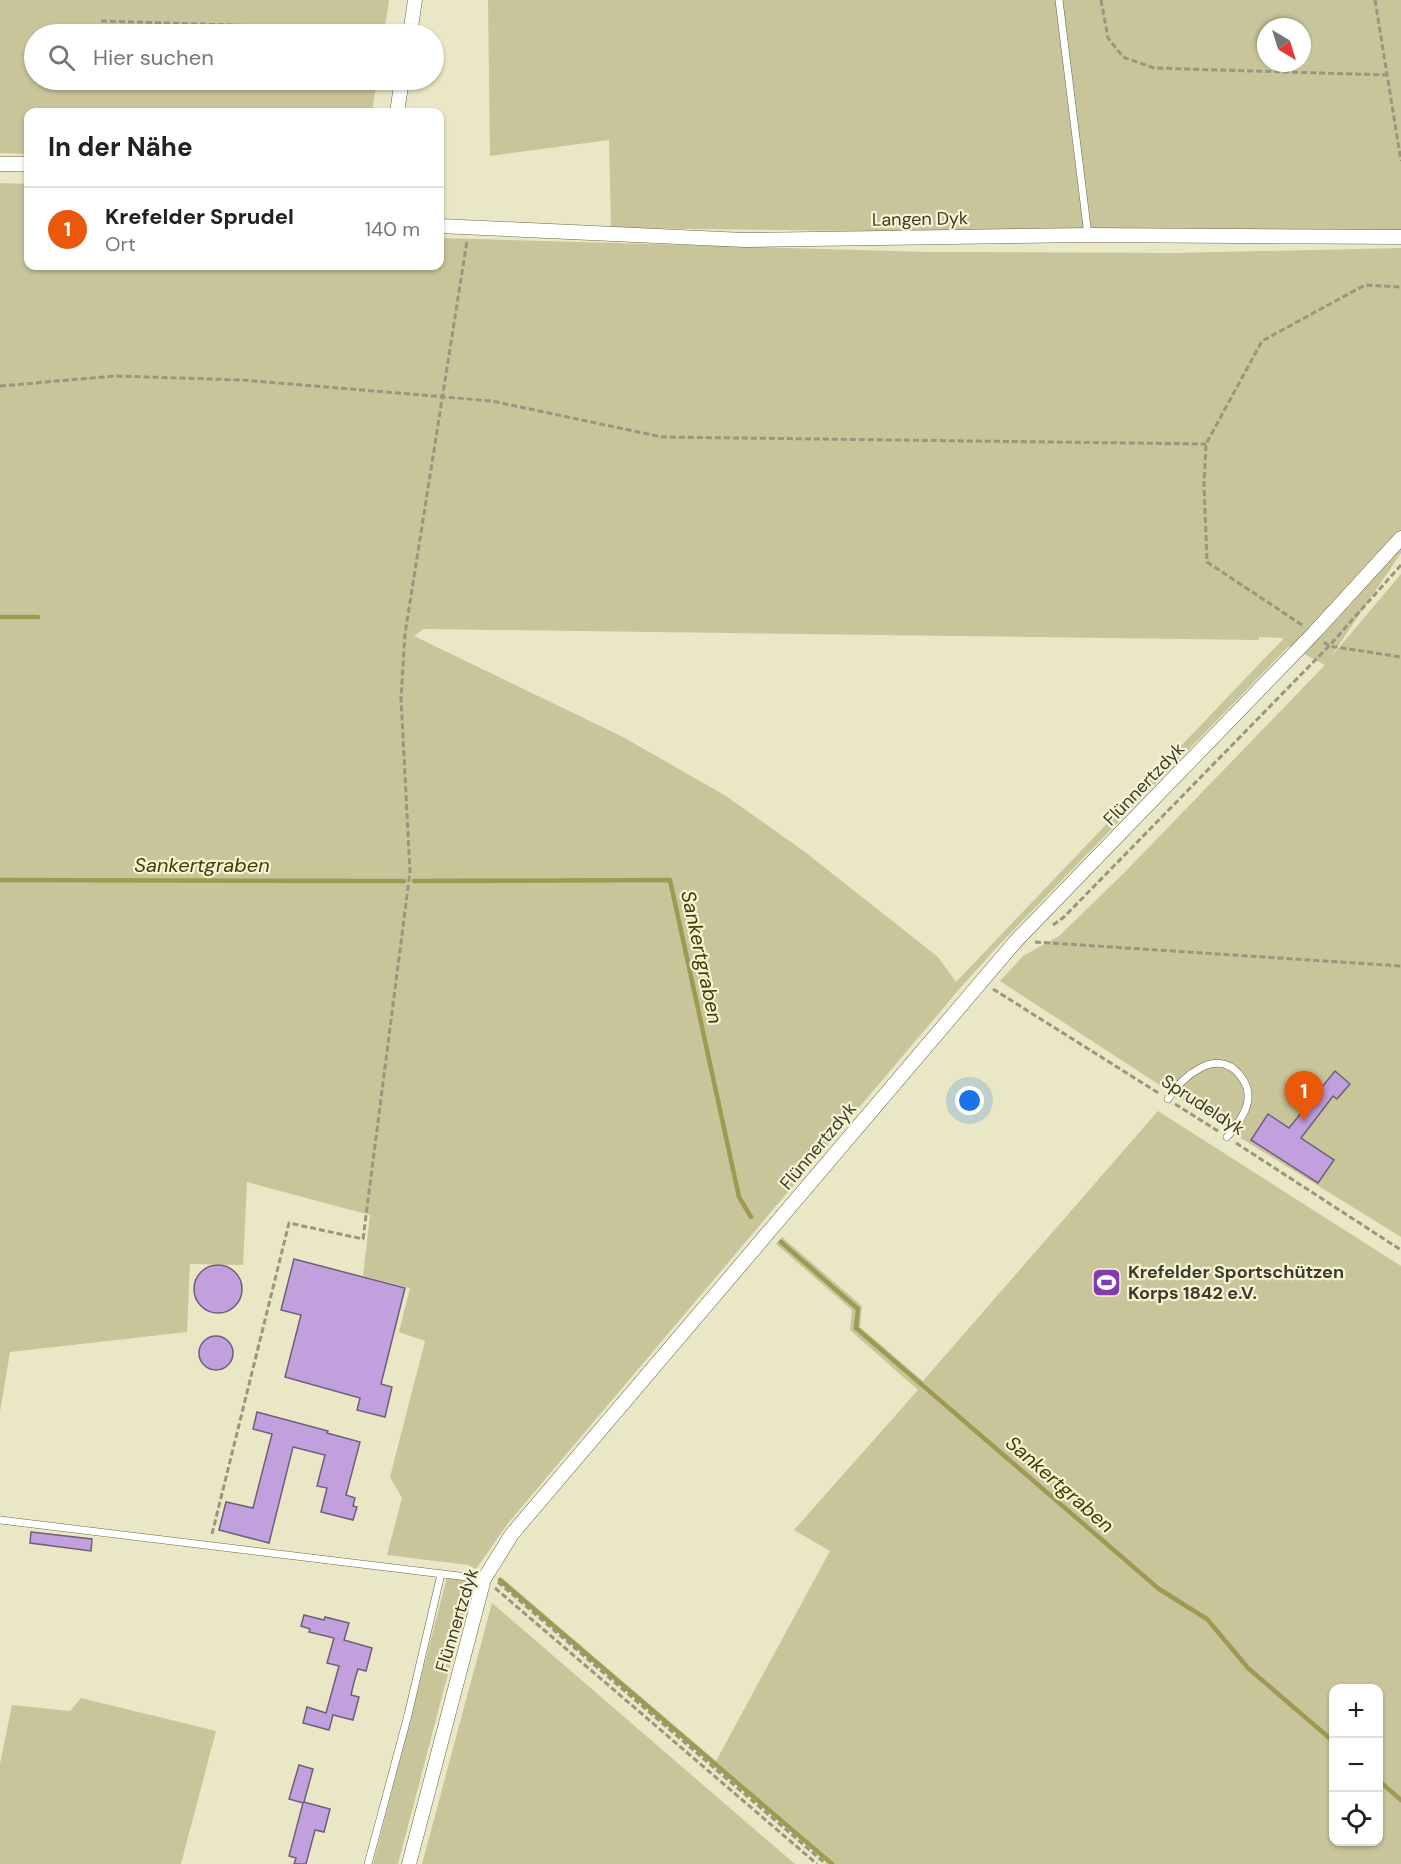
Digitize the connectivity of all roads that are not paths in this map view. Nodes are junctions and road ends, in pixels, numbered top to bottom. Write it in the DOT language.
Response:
graph roads {
  1 [pos="415,0"];
  2 [pos="1059,0"];
  3 [pos="411,24"];
  4 [pos="400,90"];
  5 [pos="398,108"];
  6 [pos="0,164"];
  7 [pos="24,164"];
  8 [pos="444,226"];
  9 [pos="1088,235"];
  10 [pos="1401,237"];
  11 [pos="1401,538"];
  12 [pos="1168,1099"];
  13 [pos="1227,1137"];
  14 [pos="0,1520"];
  15 [pos="441,1574"];
  16 [pos="484,1579"];
  17 [pos="368,1864"];
  18 [pos="409,1864"];
  1 -- 3 [label="street"];
  2 -- 9 [label="lane"];
  4 -- 5 [label="street"];
  6 -- 7 [label="street"];
  8 -- 9 [label="street, Langen Dyk"];
  9 -- 10 [label="street, Langen Dyk"];
  11 -- 16 [label="street, Flünnertzdyk"];
  12 -- 13 [label="lane"];
  14 -- 15 [label="lane"];
  15 -- 16 [label="lane"];
  15 -- 17 [label="lane"];
  16 -- 18 [label="street, Flünnertzdyk"];
}
